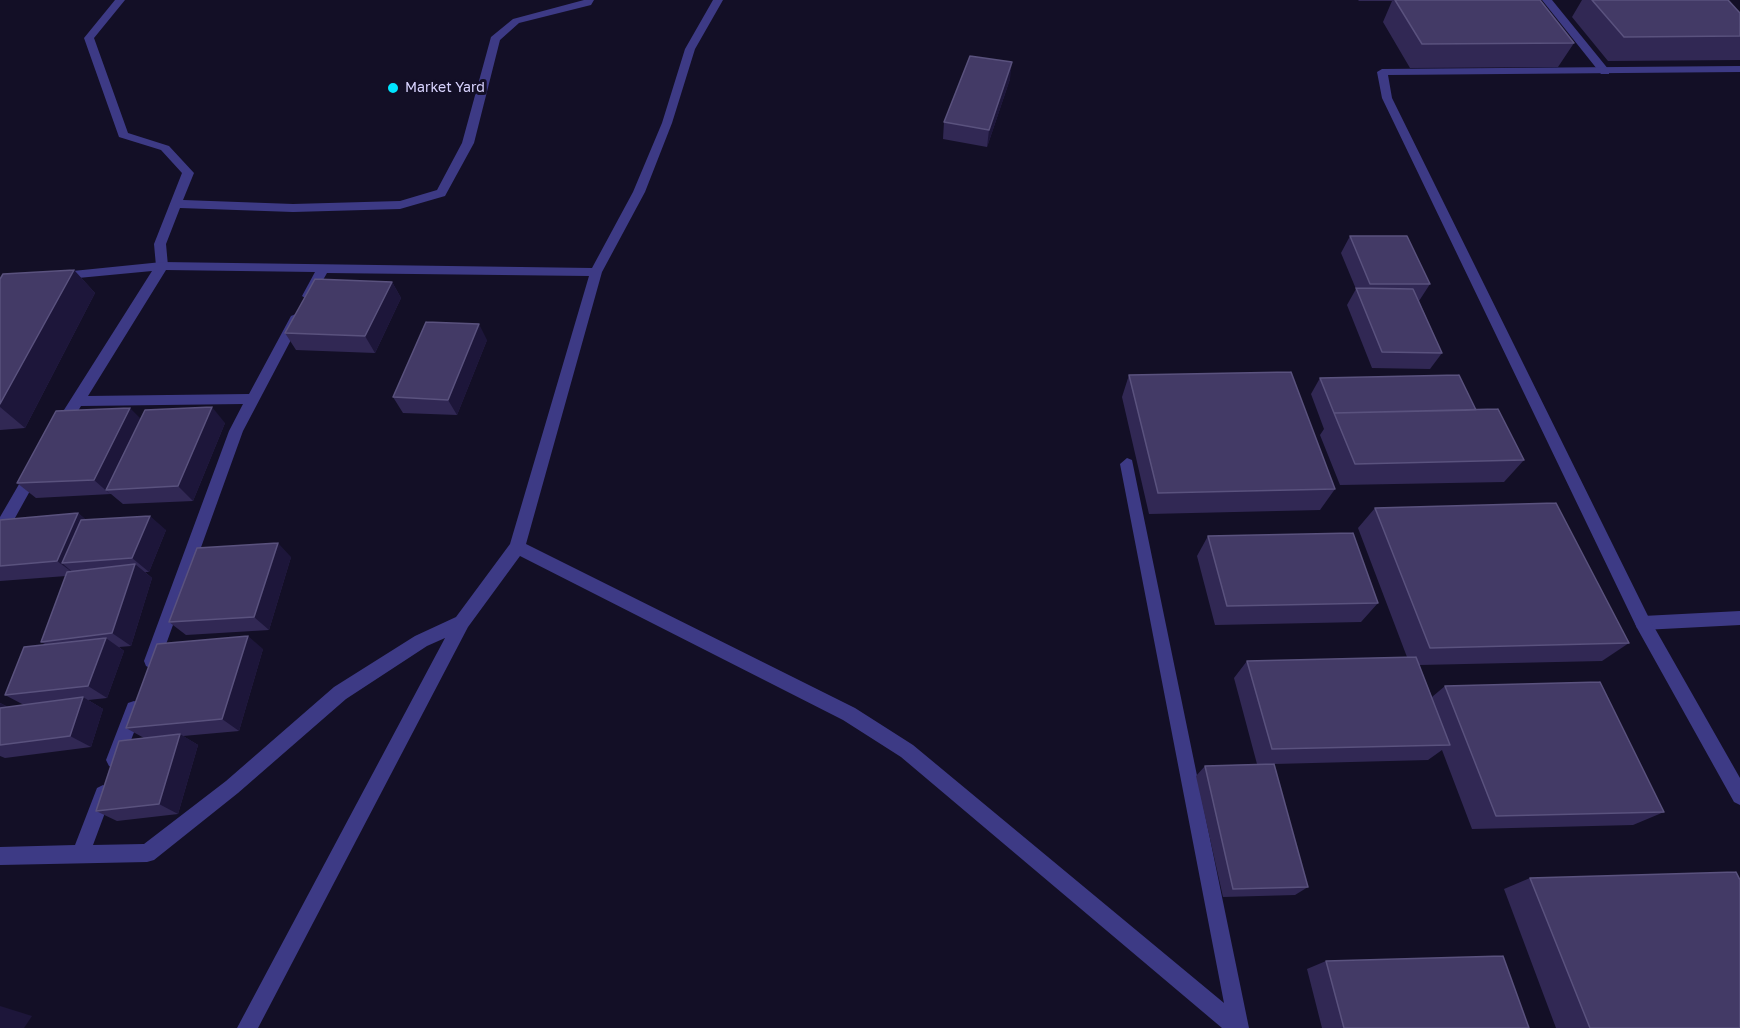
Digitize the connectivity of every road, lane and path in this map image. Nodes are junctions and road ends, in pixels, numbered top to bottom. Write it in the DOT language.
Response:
graph roads {
  1 [pos="120,0"];
  2 [pos="589,0"];
  3 [pos="718,0"];
  4 [pos="1547,0"];
  5 [pos="1740,69"];
  6 [pos="1605,72"];
  7 [pos="176,204"];
  8 [pos="162,266"];
  9 [pos="323,268"];
  10 [pos="596,272"];
  11 [pos="46,277"];
  12 [pos="253,399"];
  13 [pos="77,401"];
  14 [pos="54,438"];
  15 [pos="43,456"];
  16 [pos="1127,464"];
  17 [pos="0,531"];
  18 [pos="517,547"];
  19 [pos="1740,618"];
  20 [pos="462,622"];
  21 [pos="1643,623"];
  22 [pos="146,675"];
  23 [pos="138,698"];
  24 [pos="1740,796"];
  25 [pos="81,853"];
  26 [pos="0,856"];
  27 [pos="247,1028"];
  28 [pos="1239,1028"];
  1 -- 7 [label="street"];
  2 -- 7 [label="street"];
  3 -- 10 [label="street"];
  4 -- 6 [label="street"];
  5 -- 6 [label="street"];
  6 -- 21 [label="street"];
  7 -- 8 [label="street"];
  8 -- 9 [label="street"];
  8 -- 11 [label="street"];
  8 -- 13 [label="street"];
  9 -- 10 [label="street"];
  9 -- 12 [label="street"];
  10 -- 18 [label="street"];
  12 -- 13 [label="street"];
  12 -- 22 [label="street"];
  13 -- 14 [label="street"];
  15 -- 17 [label="street"];
  16 -- 28 [label="street"];
  18 -- 20 [label="street"];
  18 -- 28 [label="street"];
  19 -- 21 [label="street"];
  20 -- 25 [label="street"];
  20 -- 27 [label="street"];
  21 -- 24 [label="street"];
  23 -- 25 [label="street"];
  25 -- 26 [label="street"];
}
